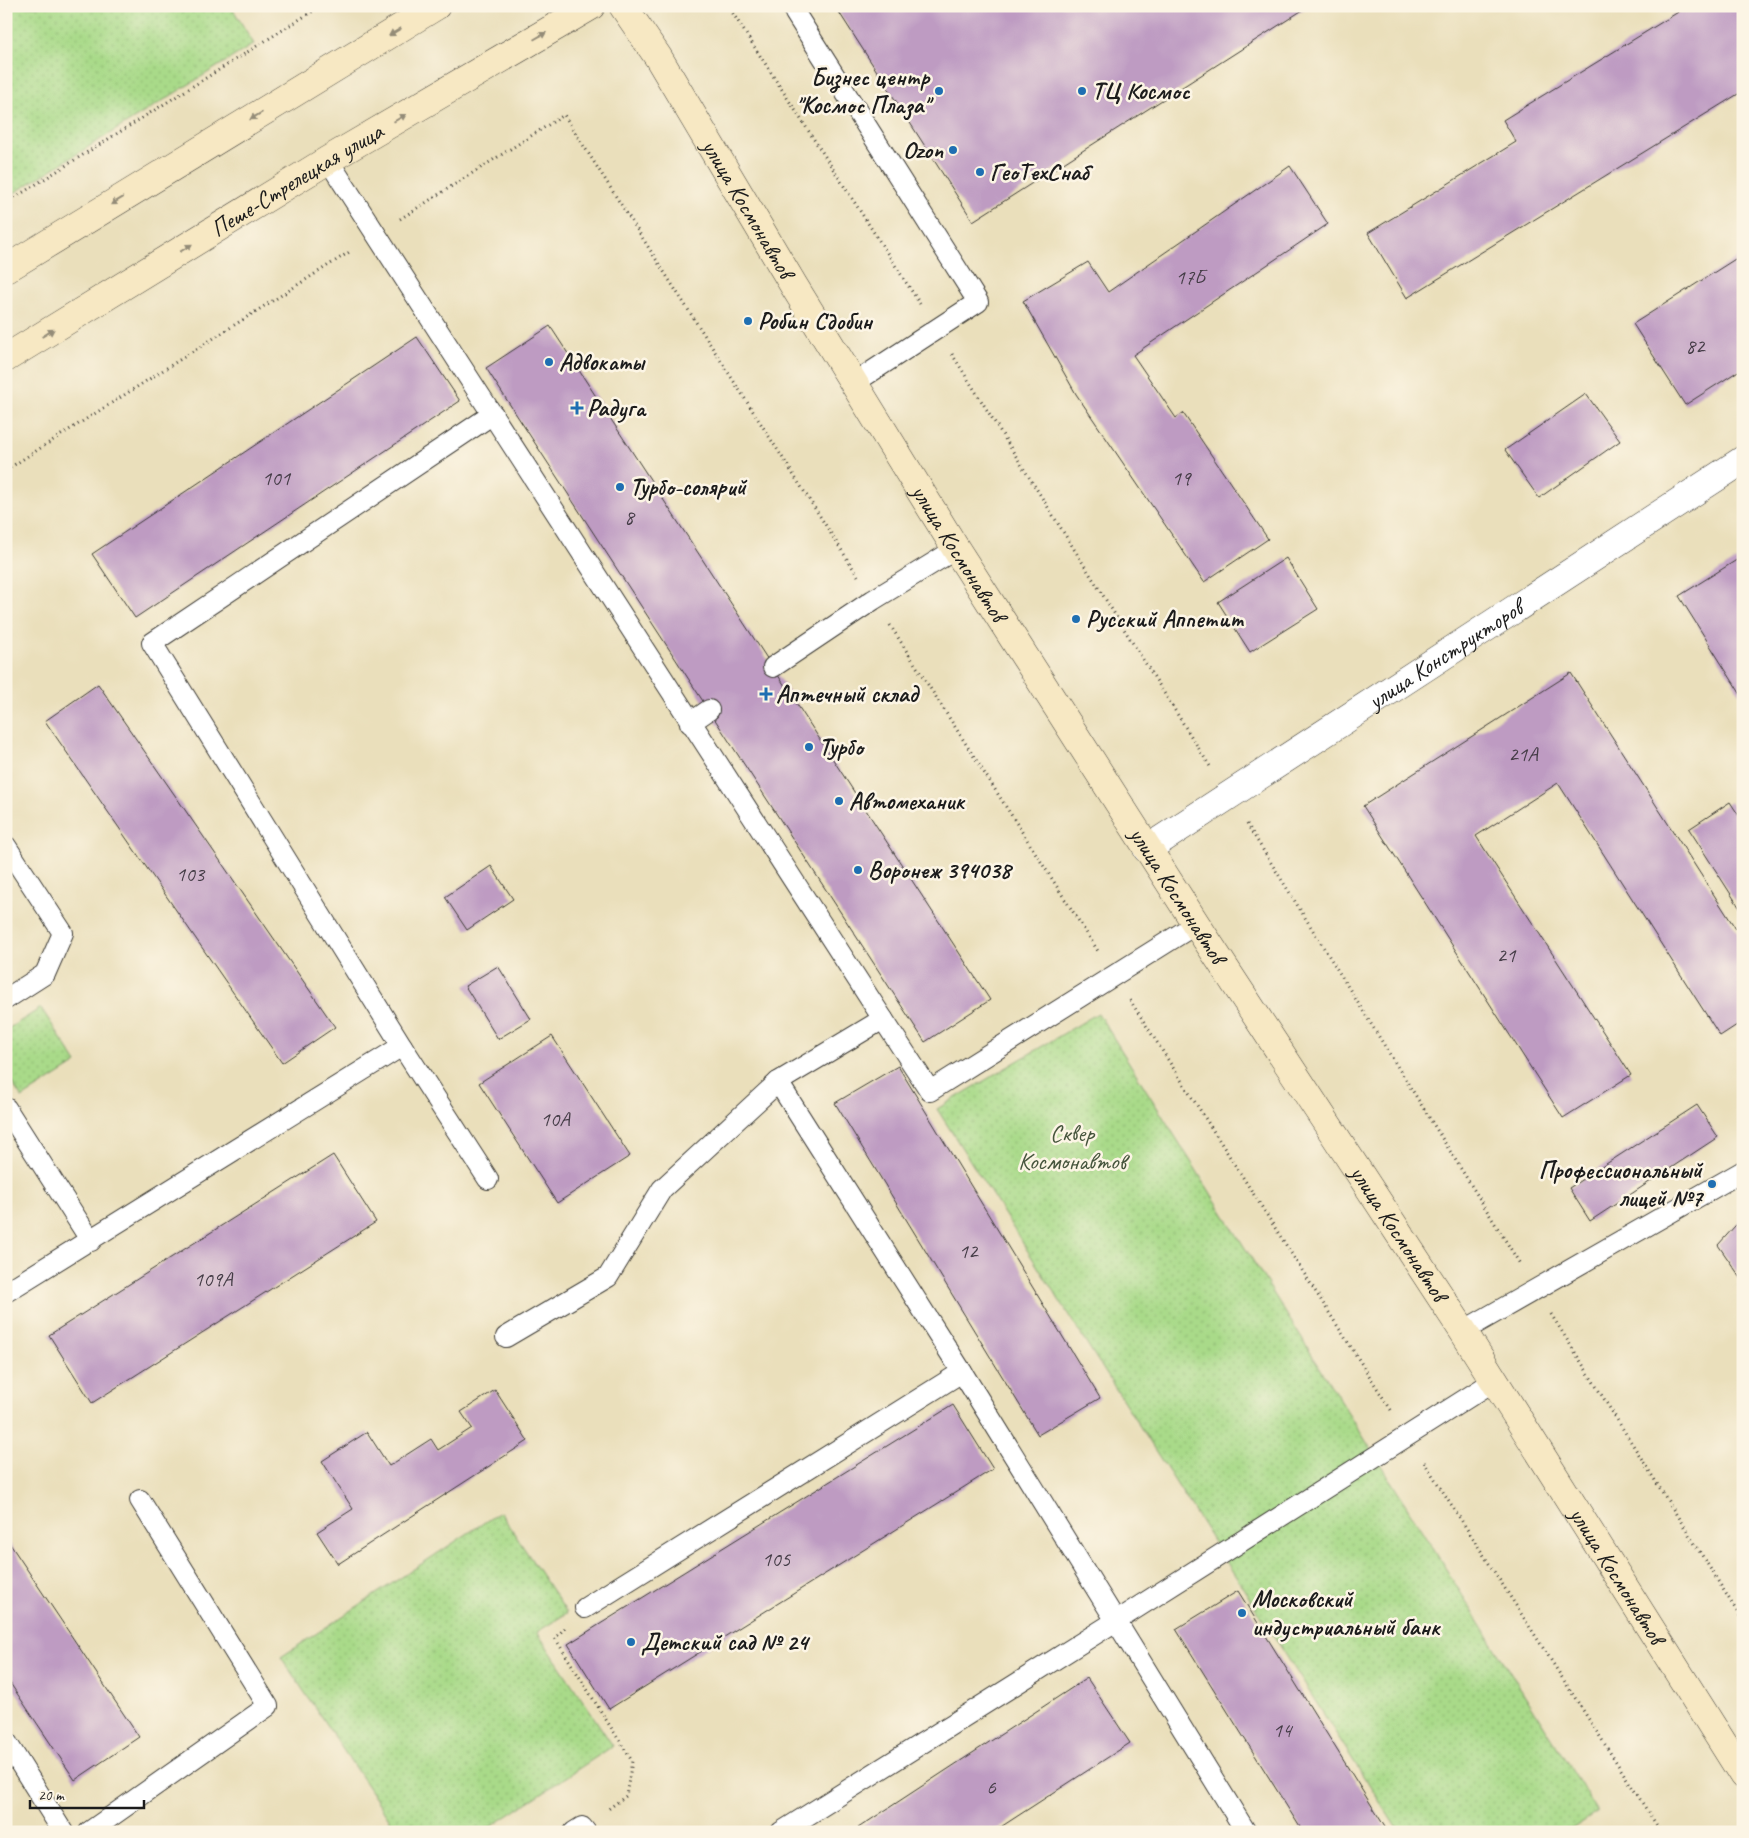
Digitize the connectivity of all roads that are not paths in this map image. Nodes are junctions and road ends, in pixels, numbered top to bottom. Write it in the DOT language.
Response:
graph roads {
  1 [pos="436,6"];
  2 [pos="591,6"];
  3 [pos="623,6"];
  4 [pos="795,13"];
  5 [pos="328,160"];
  6 [pos="6,269"];
  7 [pos="6,358"];
  8 [pos="854,383"];
  9 [pos="493,414"];
  10 [pos="1743,460"];
  11 [pos="956,549"];
  12 [pos="773,667"];
  13 [pos="709,710"];
  14 [pos="690,723"];
  15 [pos="6,846"];
  16 [pos="1147,849"];
  17 [pos="1196,924"];
  18 [pos="6,998"];
  19 [pos="883,1019"];
  20 [pos="402,1046"];
  21 [pos="778,1082"];
  22 [pos="6,1108"];
  23 [pos="1743,1170"];
  24 [pos="488,1179"];
  25 [pos="91,1240"];
  26 [pos="6,1292"];
  27 [pos="1463,1331"];
  28 [pos="506,1337"];
  29 [pos="962,1372"];
  30 [pos="1494,1380"];
  31 [pos="140,1500"];
  32 [pos="585,1608"];
  33 [pos="1116,1621"];
  34 [pos="6,1741"];
  35 [pos="1743,1775"];
  36 [pos="63,1832"];
  37 [pos="88,1832"];
  38 [pos="781,1832"];
  39 [pos="1246,1832"];
  1 -- 6 [label="main road, one-way"];
  5 -- 2 [label="main road, Пеше-Стрелецкая улица, one-way"];
  3 -- 8 [label="main road, улица Космонавтов"];
  4 -- 8 [label="lane"];
  7 -- 5 [label="main road, Пеше-Стрелецкая улица, one-way"];
  5 -- 9 [label="lane"];
  8 -- 11 [label="main road, улица Космонавтов"];
  9 -- 14 [label="lane"];
  9 -- 20 [label="lane"];
  10 -- 16 [label="street, улица Конструкторов"];
  11 -- 12 [label="lane"];
  11 -- 16 [label="main road, улица Космонавтов"];
  13 -- 14 [label="lane"];
  14 -- 19 [label="lane"];
  15 -- 18 [label="lane"];
  16 -- 17 [label="main road, улица Космонавтов"];
  17 -- 19 [label="lane"];
  17 -- 27 [label="main road, улица Космонавтов"];
  19 -- 21 [label="lane"];
  20 -- 24 [label="lane"];
  20 -- 25 [label="lane"];
  21 -- 28 [label="lane"];
  21 -- 29 [label="lane"];
  22 -- 25 [label="lane"];
  23 -- 27 [label="lane"];
  25 -- 26 [label="lane"];
  27 -- 30 [label="main road, улица Космонавтов"];
  29 -- 32 [label="lane"];
  29 -- 33 [label="lane"];
  30 -- 33 [label="lane"];
  30 -- 35 [label="main road, улица Космонавтов"];
  31 -- 37 [label="lane"];
  33 -- 38 [label="lane"];
  33 -- 39 [label="lane"];
  34 -- 36 [label="lane"];
}
